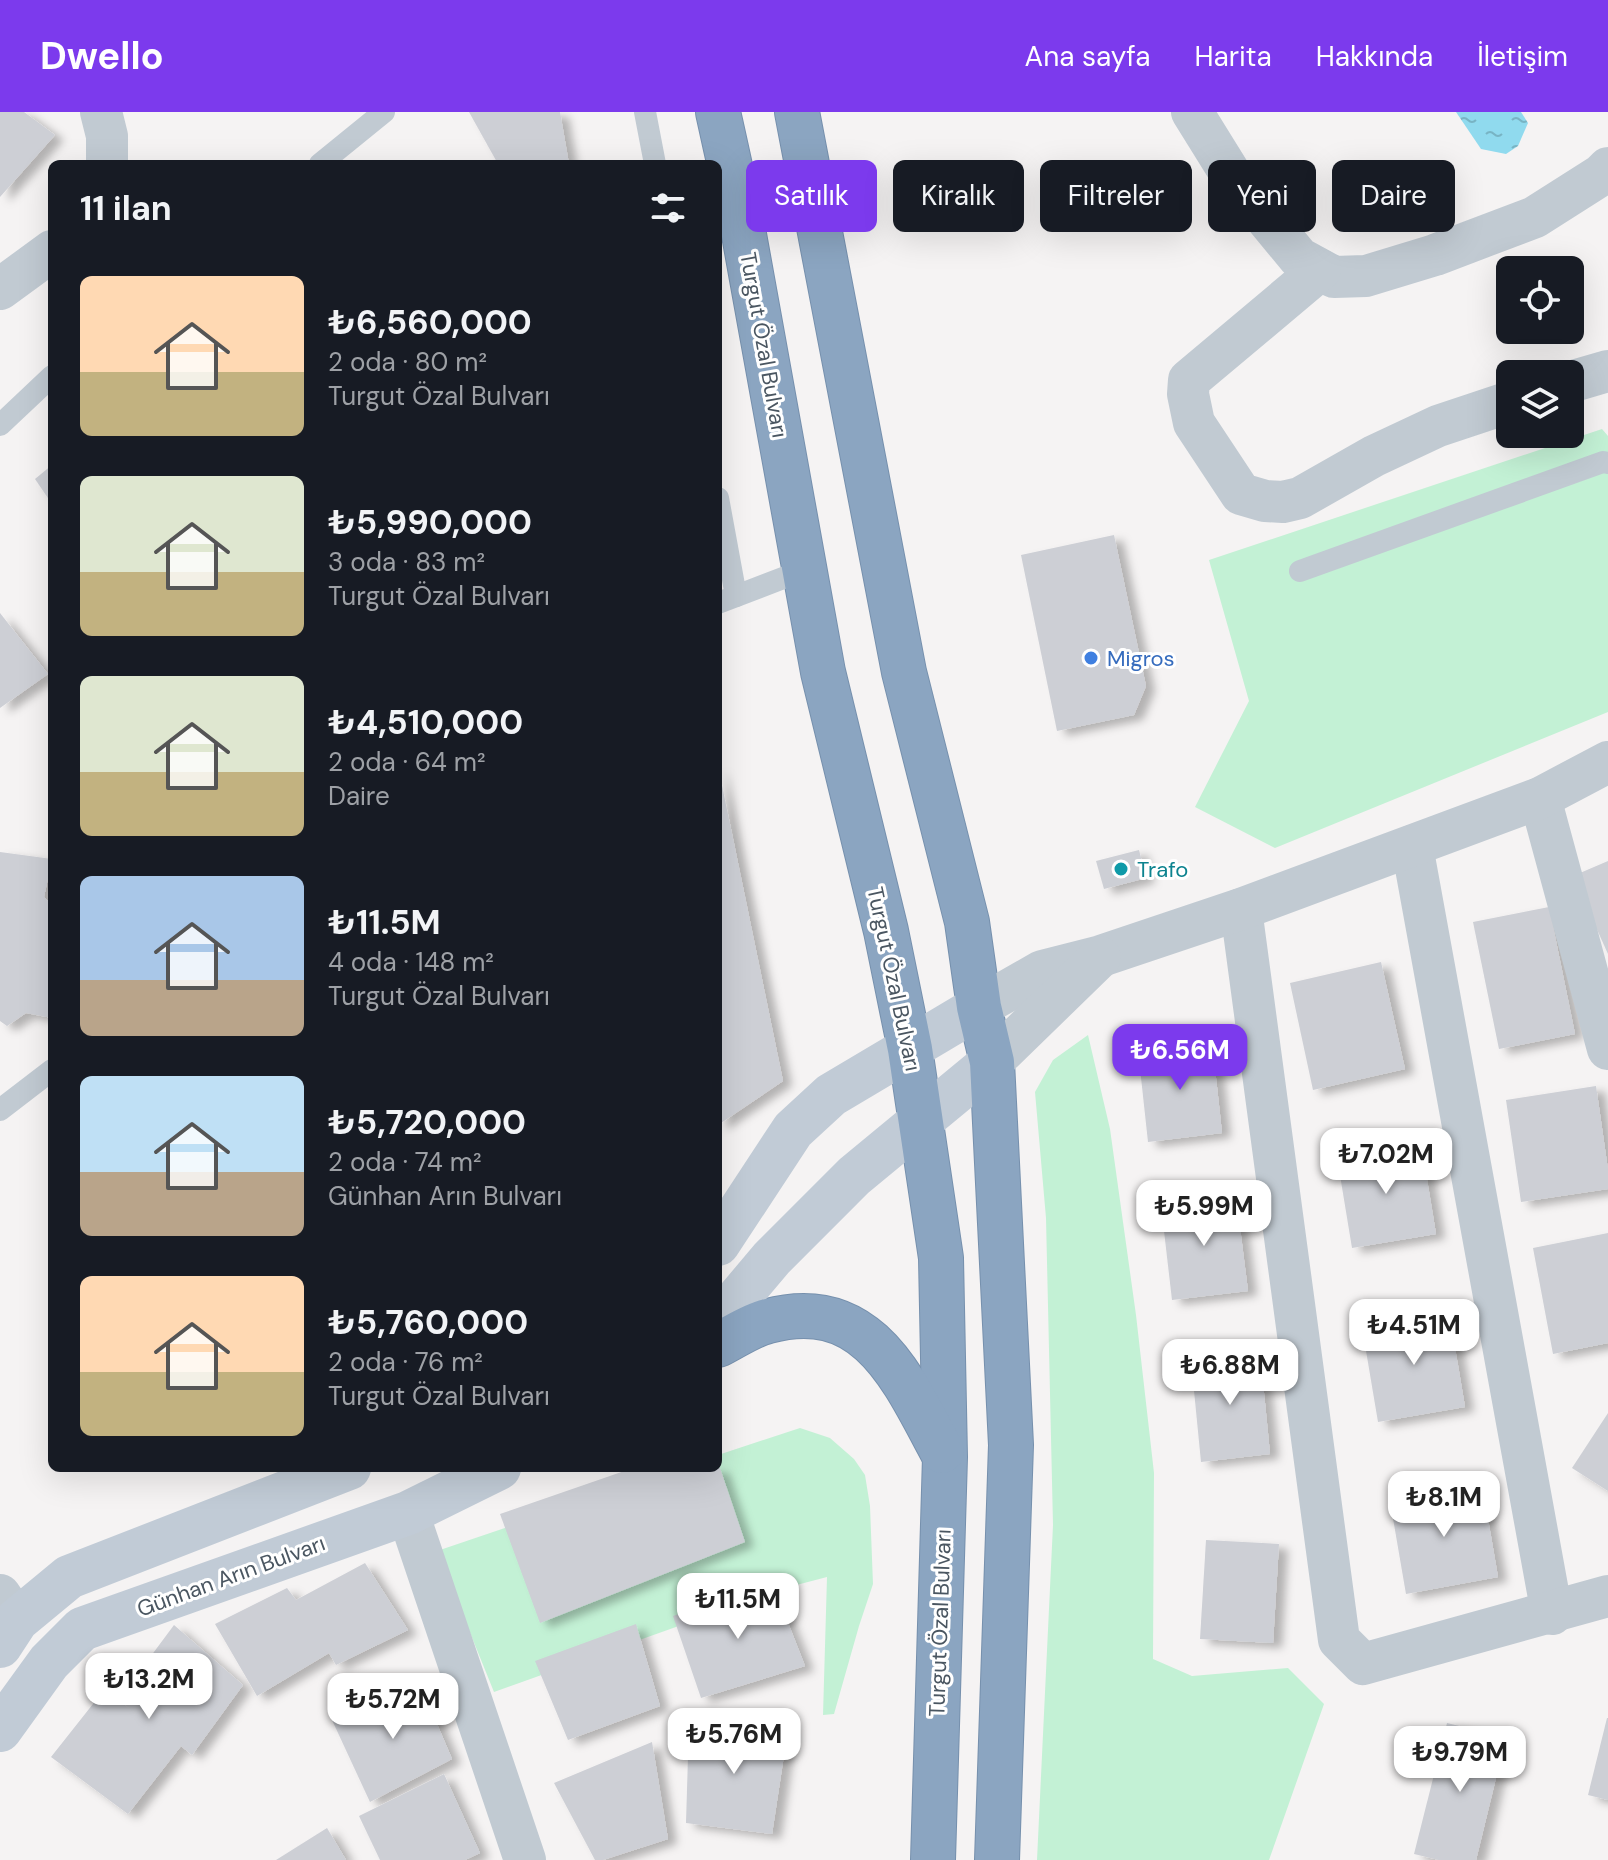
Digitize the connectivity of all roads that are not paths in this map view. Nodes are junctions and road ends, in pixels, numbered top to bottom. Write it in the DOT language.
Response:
graph roads {
  1 [pos="101,112"];
  2 [pos="384,112"];
  3 [pos="645,112"];
  4 [pos="718,112"];
  5 [pos="797,112"];
  6 [pos="1192,112"];
  7 [pos="107,160"];
  8 [pos="325,160"];
  9 [pos="654,160"];
  10 [pos="1608,168"];
  11 [pos="48,254"];
  12 [pos="1320,270"];
  13 [pos="0,289"];
  14 [pos="1608,371"];
  15 [pos="1584,378"];
  16 [pos="48,380"];
  17 [pos="1496,407"];
  18 [pos="0,425"];
  19 [pos="1608,463"];
  20 [pos="722,543"];
  21 [pos="804,570"];
  22 [pos="1300,571"];
  23 [pos="727,600"];
  24 [pos="1608,762"];
  25 [pos="1540,798"];
  26 [pos="1412,846"];
  27 [pos="1241,909"];
  28 [pos="1101,956"];
  29 [pos="979,1007"];
  30 [pos="910,1049"];
  31 [pos="1608,1049"];
  32 [pos="992,1062"];
  33 [pos="48,1073"];
  34 [pos="0,1110"];
  35 [pos="922,1120"];
  36 [pos="722,1238"];
  37 [pos="722,1317"];
  38 [pos="722,1343"];
  39 [pos="945,1457"];
  40 [pos="339,1472"];
  41 [pos="491,1472"];
  42 [pos="408,1513"];
  43 [pos="1608,1596"];
  44 [pos="1552,1614"];
  45 [pos="6,1621"];
  46 [pos="49,1662"];
  47 [pos="0,1730"];
  48 [pos="525,1860"];
  49 [pos="933,1860"];
  50 [pos="997,1860"];
  1 -- 7 [label="street"];
  2 -- 8 [label="lane"];
  3 -- 9 [label="lane"];
  4 -- 21 [label="highway, Turgut Özal Bulvarı"];
  5 -- 29 [label="highway"];
  6 -- 12 [label="street"];
  10 -- 12 [label="street"];
  11 -- 13 [label="street"];
  12 -- 17 [label="street"];
  14 -- 15 [label="street"];
  16 -- 18 [label="lane"];
  19 -- 22 [label="lane"];
  20 -- 23 [label="lane"];
  21 -- 23 [label="lane"];
  21 -- 30 [label="highway, Turgut Özal Bulvarı"];
  24 -- 25 [label="street"];
  25 -- 26 [label="street"];
  25 -- 31 [label="street"];
  26 -- 27 [label="street"];
  26 -- 44 [label="street"];
  27 -- 28 [label="street"];
  27 -- 44 [label="street"];
  28 -- 29 [label="street"];
  28 -- 32 [label="street"];
  29 -- 30 [label="main road"];
  29 -- 32 [label="highway"];
  30 -- 35 [label="highway, Turgut Özal Bulvarı"];
  30 -- 36 [label="main road"];
  32 -- 35 [label="main road"];
  32 -- 50 [label="highway"];
  33 -- 34 [label="lane"];
  35 -- 37 [label="main road"];
  35 -- 39 [label="highway, Turgut Özal Bulvarı"];
  38 -- 39 [label="highway"];
  39 -- 49 [label="highway, Turgut Özal Bulvarı"];
  40 -- 45 [label="main road"];
  41 -- 42 [label="main road, Günhan Arın Bulvarı"];
  42 -- 46 [label="main road, Günhan Arın Bulvarı"];
  42 -- 48 [label="street"];
  43 -- 44 [label="street"];
  45 -- 46 [label="main road"];
  46 -- 47 [label="main road, Günhan Arın Bulvarı"];
}
